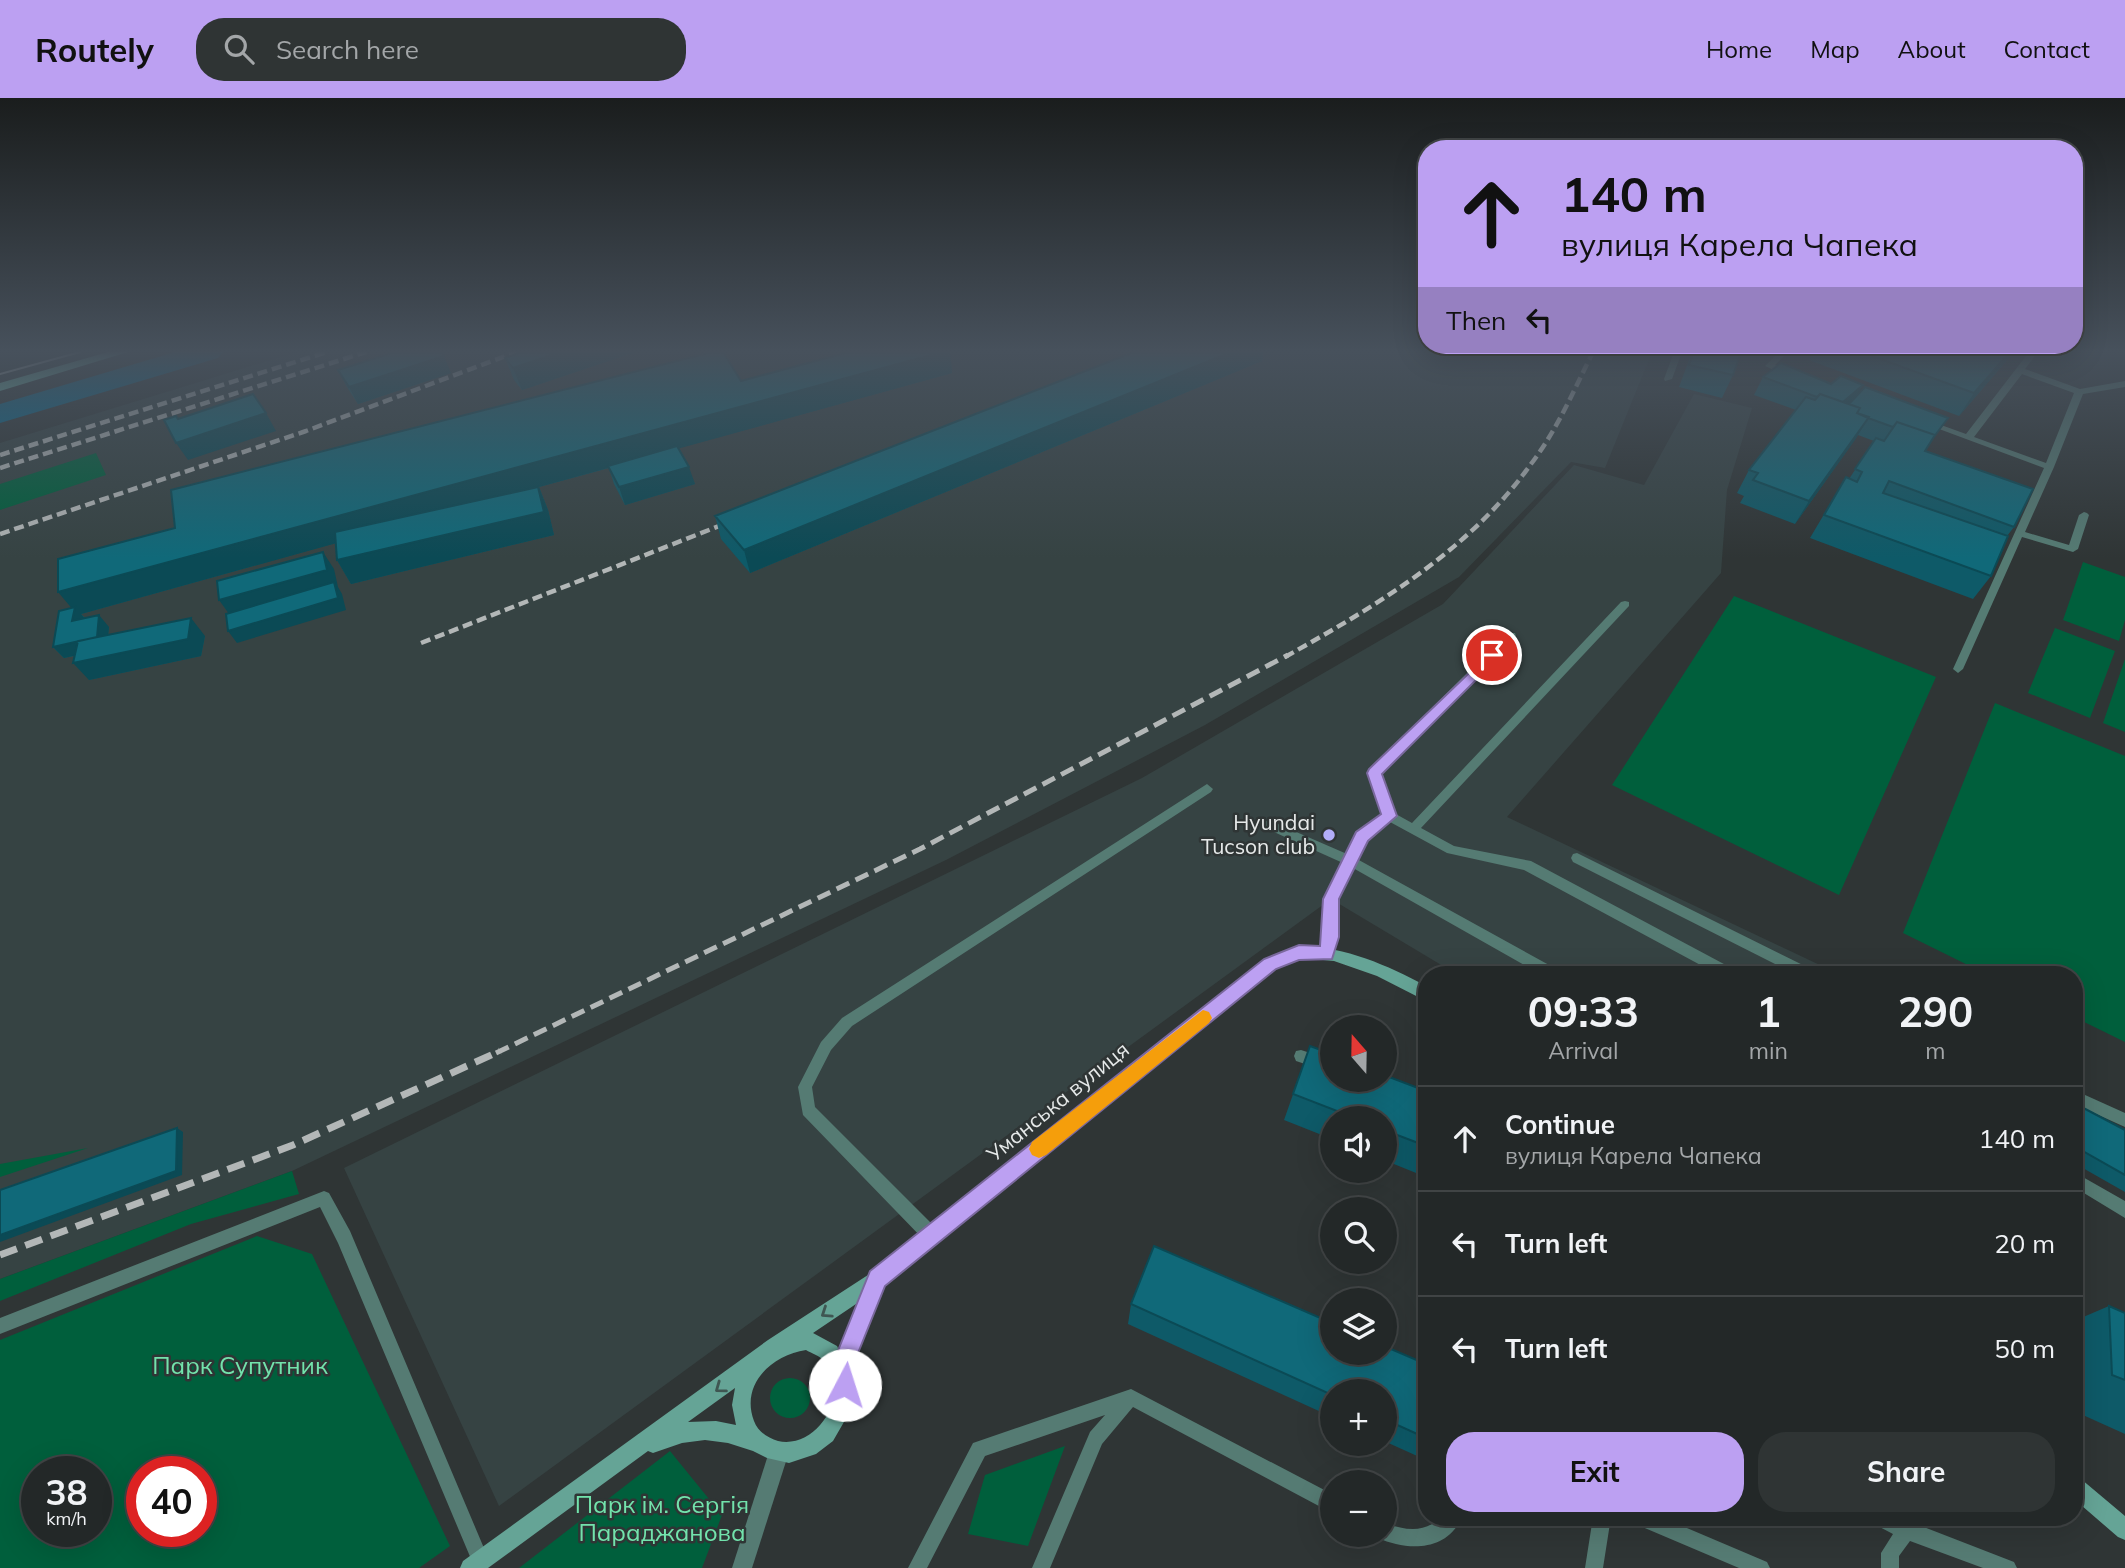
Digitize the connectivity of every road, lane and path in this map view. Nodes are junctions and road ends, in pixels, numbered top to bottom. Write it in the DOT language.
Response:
graph roads {
  1 [pos="1922,421"];
  2 [pos="1982,421"];
  3 [pos="2067,421"];
  4 [pos="1968,438"];
  5 [pos="2049,467"];
  6 [pos="2084,515"];
  7 [pos="2019,534"];
  8 [pos="1625,604"];
  9 [pos="1511,636"];
  10 [pos="1958,669"];
  11 [pos="1207,789"];
  12 [pos="1389,816"];
  13 [pos="1267,824"];
  14 [pos="1413,829"];
  15 [pos="1577,858"];
  16 [pos="1350,861"];
  17 [pos="1326,954"];
  18 [pos="1539,966"];
  19 [pos="1715,966"];
  20 [pos="1792,966"];
  21 [pos="1418,989"];
  22 [pos="1301,1056"];
  23 [pos="1320,1063"];
  24 [pos="2083,1101"];
  25 [pos="2125,1120"];
  26 [pos="2083,1184"];
  27 [pos="2125,1210"];
  28 [pos="931,1235"];
  29 [pos="877,1279"];
  30 [pos="0,1326"];
  31 [pos="775,1347"];
  32 [pos="842,1368"];
  33 [pos="1131,1397"];
  34 [pos="757,1443"];
  35 [pos="632,1452"];
  36 [pos="779,1452"];
  37 [pos="2083,1494"];
  38 [pos="1320,1498"];
  39 [pos="1446,1526"];
  40 [pos="1601,1526"];
  41 [pos="1661,1526"];
  42 [pos="1897,1526"];
  43 [pos="2125,1530"];
  44 [pos="1907,1531"];
  45 [pos="1397,1536"];
  46 [pos="475,1564"];
  47 [pos="742,1568"];
  48 [pos="917,1568"];
  49 [pos="1041,1568"];
  50 [pos="1594,1568"];
  51 [pos="1761,1568"];
  52 [pos="1890,1568"];
  53 [pos="2008,1568"];
  1 -- 4 [label="lane"];
  2 -- 4 [label="lane"];
  3 -- 5 [label="lane"];
  4 -- 5 [label="lane"];
  5 -- 7 [label="lane"];
  6 -- 7 [label="lane"];
  7 -- 10 [label="lane"];
  8 -- 14 [label="lane"];
  9 -- 12 [label="lane"];
  11 -- 28 [label="lane"];
  12 -- 14 [label="lane"];
  12 -- 16 [label="lane"];
  13 -- 16 [label="lane"];
  14 -- 19 [label="lane"];
  15 -- 20 [label="lane"];
  16 -- 17 [label="lane"];
  16 -- 18 [label="lane"];
  17 -- 21 [label="street, Уманська вулиця"];
  17 -- 28 [label="street, Уманська вулиця"];
  22 -- 23 [label="lane"];
  24 -- 25 [label="lane"];
  26 -- 27 [label="lane"];
  28 -- 29 [label="street, Уманська вулиця"];
  29 -- 31 [label="street, Уманська вулиця, one-way"];
  29 -- 32 [label="street, Уманська вулиця"];
  30 -- 46 [label="lane"];
  31 -- 32 [label="street"];
  31 -- 34 [label="street"];
  31 -- 35 [label="street, Уманська вулиця, one-way"];
  32 -- 36 [label="street"];
  33 -- 38 [label="lane"];
  33 -- 48 [label="lane"];
  33 -- 49 [label="lane"];
  34 -- 35 [label="street, Уманська вулиця"];
  34 -- 36 [label="street"];
  35 -- 46 [label="street, Уманська вулиця"];
  36 -- 47 [label="street"];
  37 -- 43 [label="street"];
  39 -- 45 [label="lane"];
  40 -- 50 [label="lane"];
  41 -- 51 [label="lane"];
  42 -- 44 [label="lane"];
  44 -- 52 [label="lane"];
  44 -- 53 [label="lane"];
}
